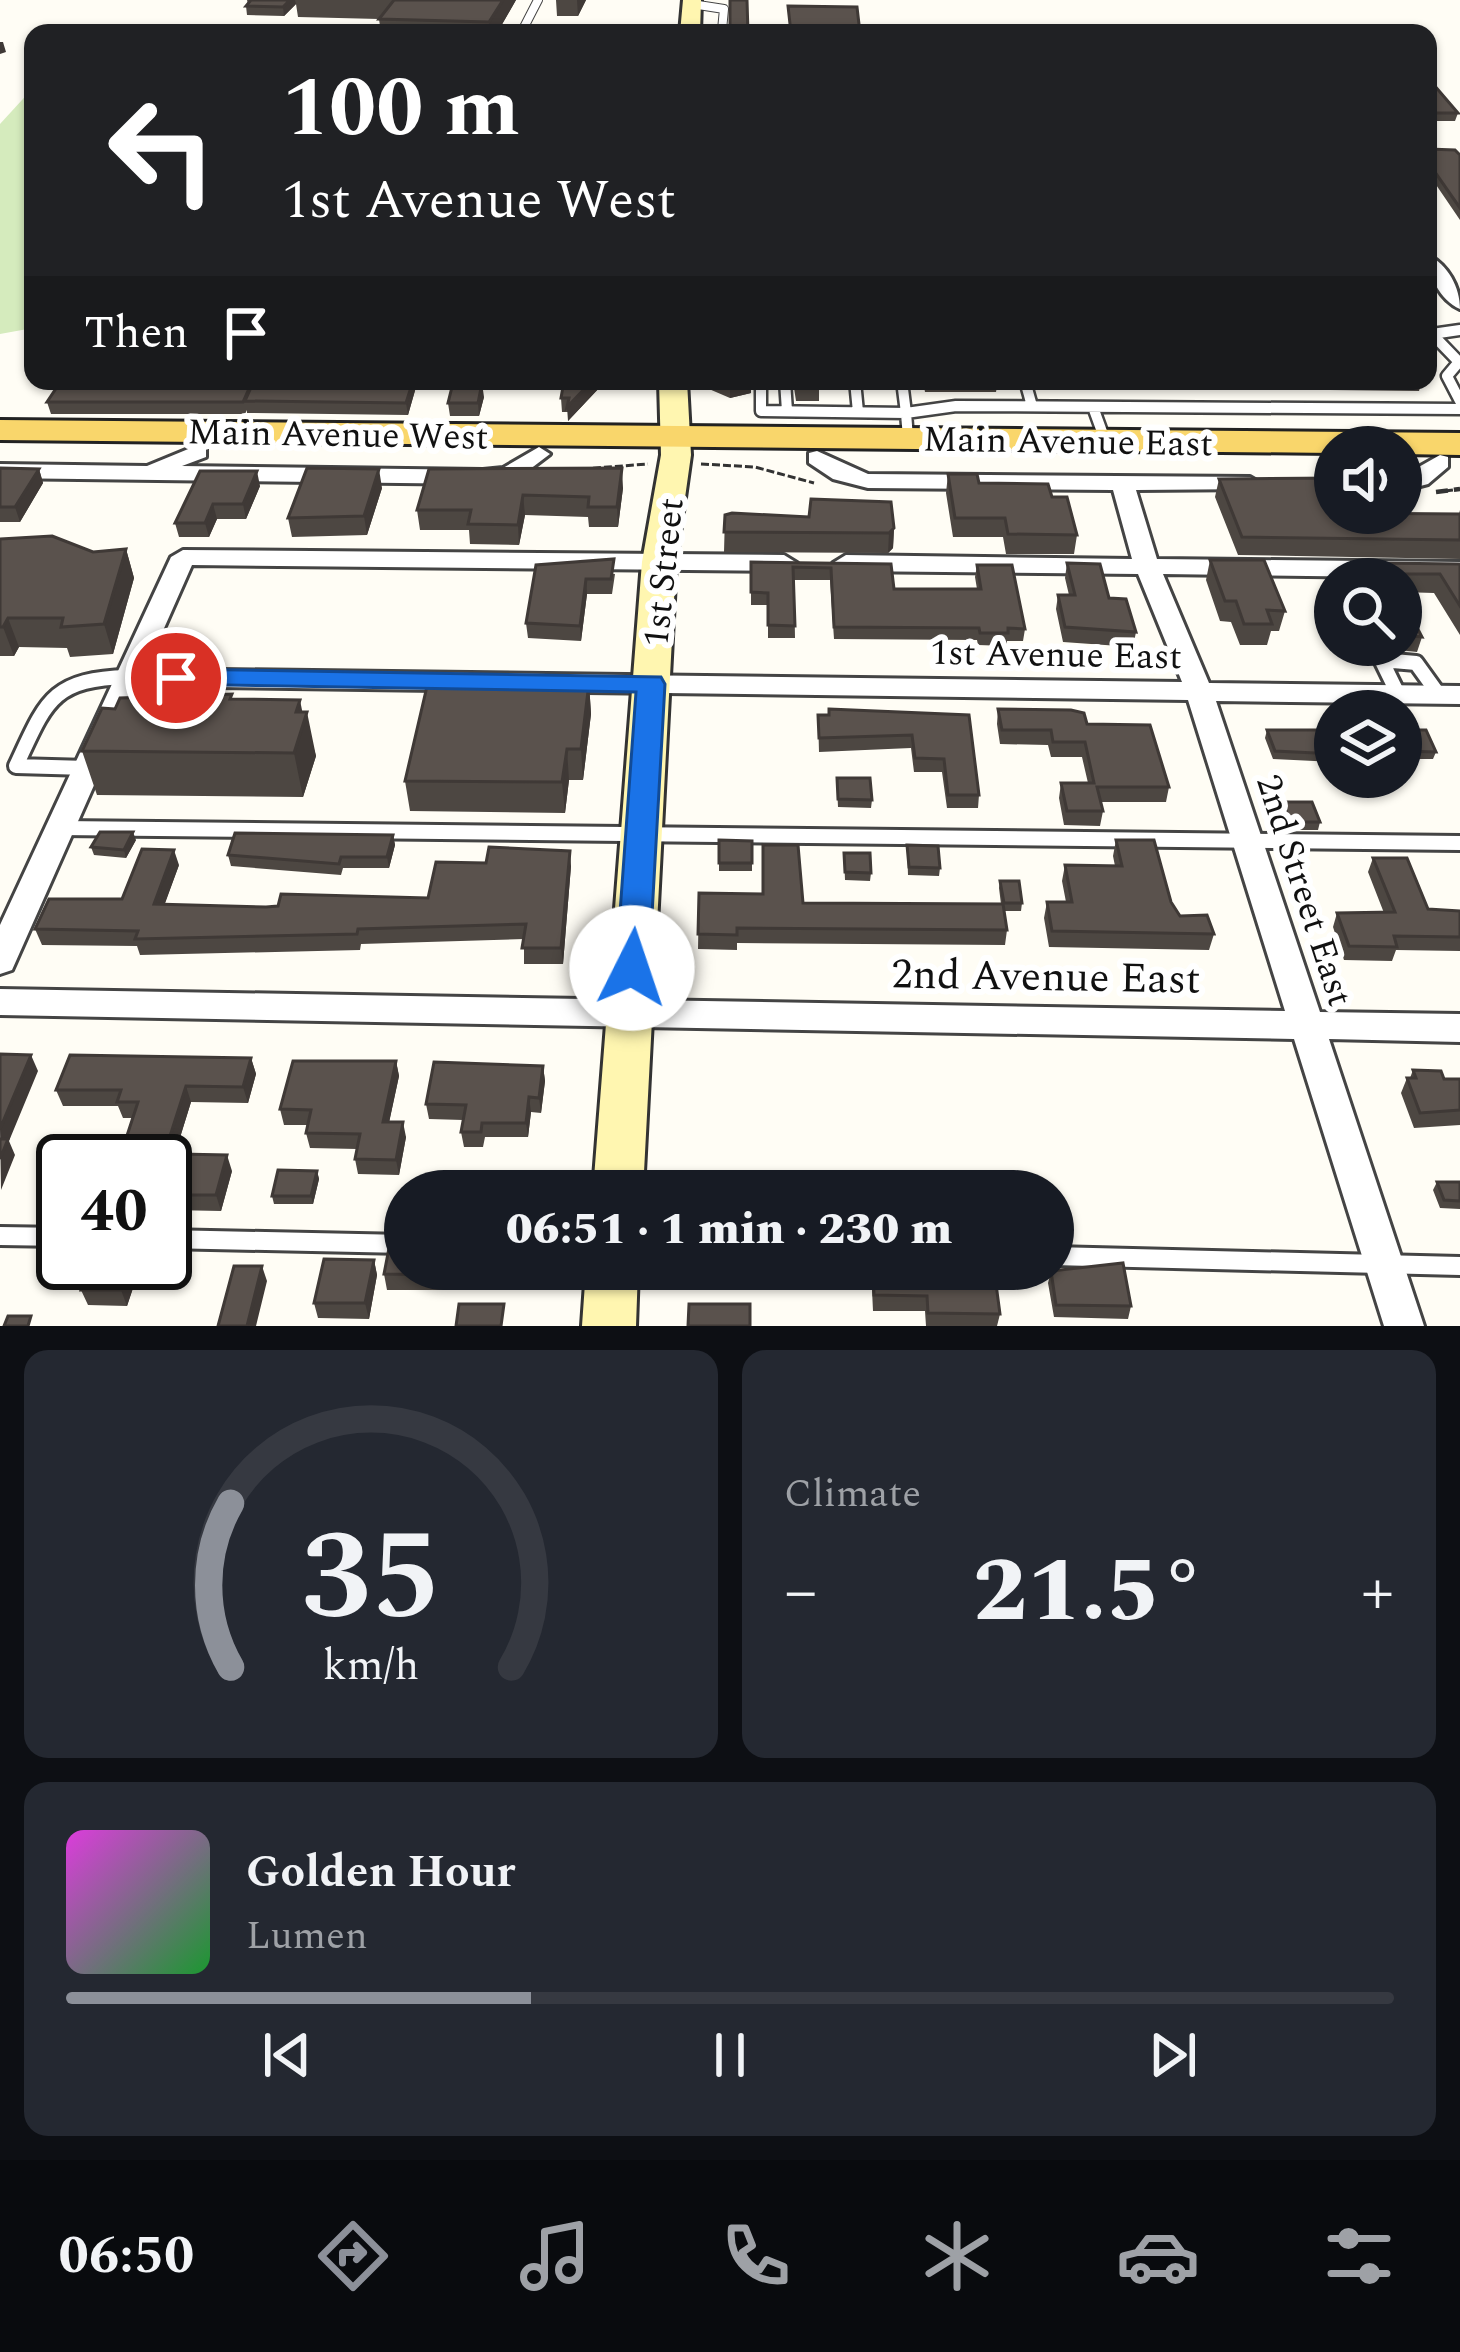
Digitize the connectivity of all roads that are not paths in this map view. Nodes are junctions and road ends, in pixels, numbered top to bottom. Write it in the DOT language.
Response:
graph roads {
  1 [pos="692,2"];
  2 [pos="723,24"];
  3 [pos="1437,274"];
  4 [pos="1460,303"];
  5 [pos="1437,339"];
  6 [pos="1459,363"];
  7 [pos="673,390"];
  8 [pos="758,390"];
  9 [pos="786,390"];
  10 [pos="856,390"];
  11 [pos="903,390"];
  12 [pos="1028,390"];
  13 [pos="1460,405"];
  14 [pos="1032,406"];
  15 [pos="787,411"];
  16 [pos="858,412"];
  17 [pos="1099,423"];
  18 [pos="907,426"];
  19 [pos="0,430"];
  20 [pos="676,446"];
  21 [pos="0,450"];
  22 [pos="198,452"];
  23 [pos="539,454"];
  24 [pos="1454,456"];
  25 [pos="817,458"];
  26 [pos="1422,460"];
  27 [pos="1314,462"];
  28 [pos="0,472"];
  29 [pos="136,473"];
  30 [pos="1422,478"];
  31 [pos="1121,482"];
  32 [pos="1288,484"];
  33 [pos="659,562"];
  34 [pos="1148,566"];
  35 [pos="1460,570"];
  36 [pos="1422,571"];
  37 [pos="1314,573"];
  38 [pos="1419,666"];
  39 [pos="128,677"];
  40 [pos="651,684"];
  41 [pos="1199,691"];
  42 [pos="1314,693"];
  43 [pos="1450,695"];
  44 [pos="87,768"];
  45 [pos="60,828"];
  46 [pos="641,835"];
  47 [pos="1249,841"];
  48 [pos="1460,843"];
  49 [pos="0,961"];
  50 [pos="0,1002"];
  51 [pos="629,1012"];
  52 [pos="1310,1025"];
  53 [pos="1460,1028"];
  54 [pos="619,1170"];
  55 [pos="0,1236"];
  56 [pos="36,1237"];
  57 [pos="192,1240"];
  58 [pos="384,1244"];
  59 [pos="1074,1257"];
  60 [pos="1384,1264"];
  61 [pos="1460,1266"];
  62 [pos="612,1290"];
  63 [pos="609,1326"];
  64 [pos="1404,1326"];
  1 -- 2 [label="lane"];
  3 -- 4 [label="street"];
  5 -- 6 [label="lane"];
  6 -- 13 [label="lane"];
  7 -- 20 [label="street, 1st Street"];
  8 -- 15 [label="lane"];
  9 -- 15 [label="lane"];
  10 -- 16 [label="lane"];
  11 -- 18 [label="lane"];
  12 -- 14 [label="lane"];
  13 -- 17 [label="lane"];
  14 -- 17 [label="lane"];
  14 -- 18 [label="lane"];
  15 -- 16 [label="lane"];
  16 -- 18 [label="lane"];
  17 -- 18 [label="main road, Main Avenue East"];
  17 -- 24 [label="main road, Main Avenue East"];
  18 -- 20 [label="main road, Main Avenue East"];
  19 -- 20 [label="main road, Main Avenue West"];
  20 -- 23 [label="main road, Main Avenue West"];
  20 -- 25 [label="main road, Main Avenue East"];
  20 -- 33 [label="street, 1st Street"];
  21 -- 22 [label="main road, Main Avenue West"];
  22 -- 23 [label="main road, Main Avenue West"];
  22 -- 29 [label="street"];
  23 -- 29 [label="street"];
  24 -- 26 [label="main road"];
  24 -- 30 [label="street"];
  25 -- 27 [label="main road, Main Avenue East"];
  25 -- 31 [label="street"];
  28 -- 29 [label="street"];
  31 -- 32 [label="street"];
  31 -- 34 [label="street, 2nd Street East"];
  33 -- 34 [label="street"];
  33 -- 39 [label="street"];
  33 -- 40 [label="street, 1st Street"];
  34 -- 37 [label="street"];
  34 -- 41 [label="street, 2nd Street East"];
  35 -- 36 [label="street"];
  38 -- 43 [label="lane"];
  39 -- 40 [label="street, 1st Avenue East"];
  39 -- 44 [label="street"];
  39 -- 44 [label="lane"];
  40 -- 41 [label="street, 1st Avenue East"];
  40 -- 46 [label="street, 1st Street"];
  41 -- 42 [label="street, 1st Avenue East"];
  41 -- 47 [label="street, 2nd Street East"];
  44 -- 45 [label="street"];
  45 -- 46 [label="lane"];
  45 -- 49 [label="street"];
  46 -- 47 [label="lane"];
  46 -- 51 [label="street, 1st Street"];
  47 -- 48 [label="lane"];
  47 -- 52 [label="street, 2nd Street East"];
  50 -- 51 [label="street, 2nd Avenue East"];
  51 -- 52 [label="street, 2nd Avenue East"];
  51 -- 54 [label="street, 1st Street"];
  52 -- 53 [label="street, 2nd Avenue East"];
  52 -- 60 [label="street, 2nd Street East"];
  55 -- 56 [label="lane"];
  57 -- 58 [label="lane"];
  59 -- 60 [label="lane"];
  60 -- 61 [label="lane"];
  60 -- 64 [label="street, 2nd Street East"];
  62 -- 63 [label="street"];
}
